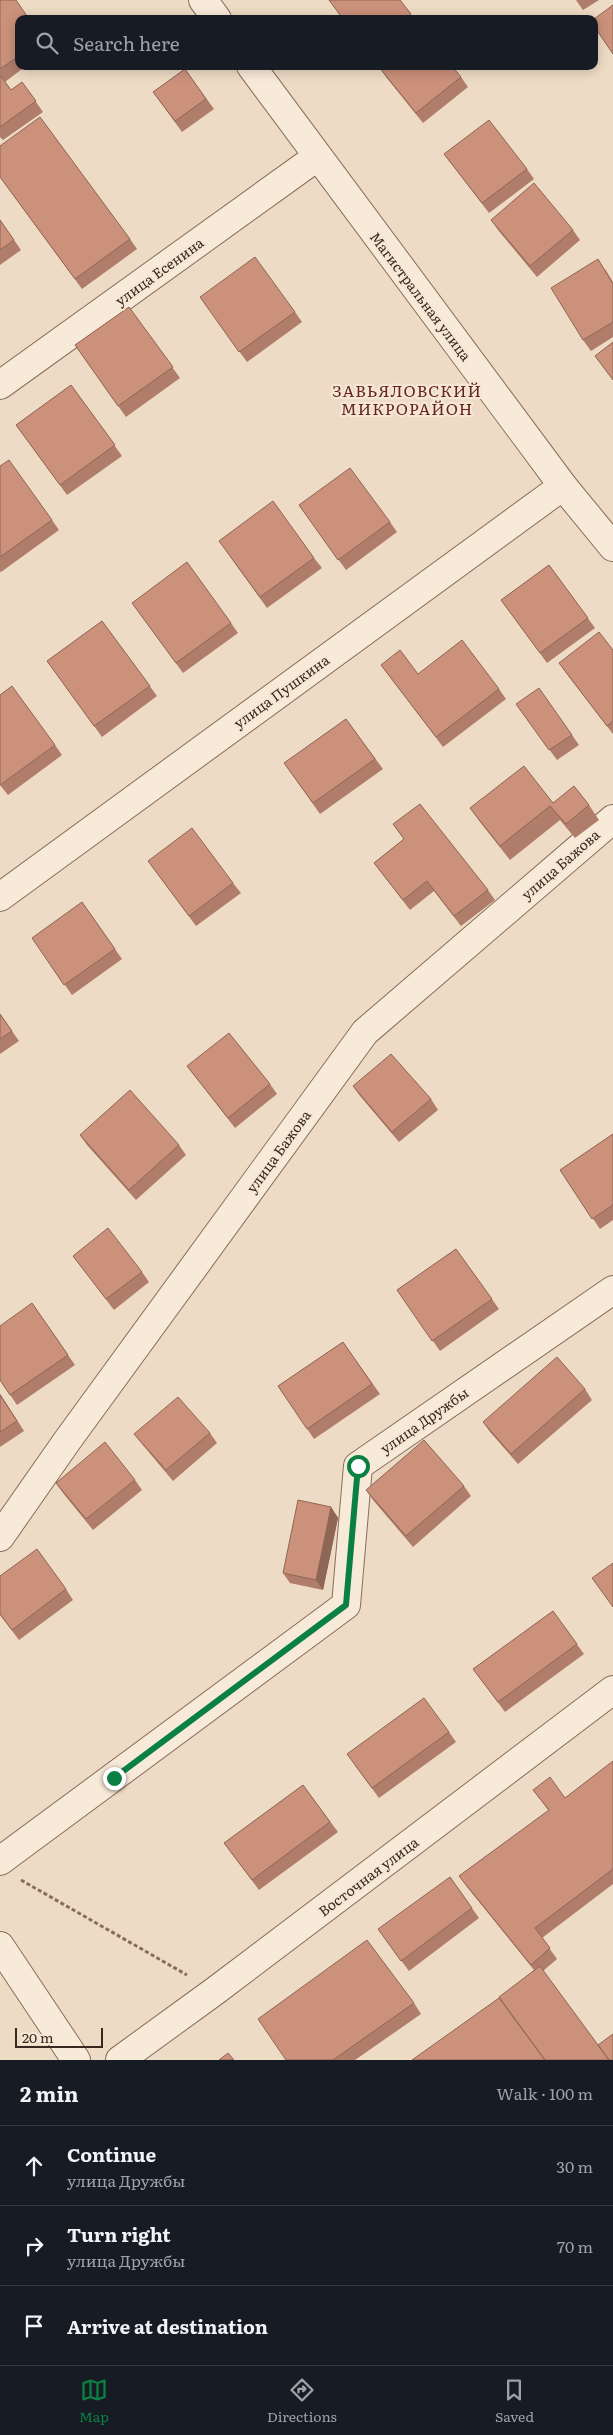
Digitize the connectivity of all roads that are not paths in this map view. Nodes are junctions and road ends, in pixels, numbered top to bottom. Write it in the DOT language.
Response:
graph roads {
  1 [pos="203,0"];
  2 [pos="214,15"];
  3 [pos="254,70"];
  4 [pos="317,157"];
  5 [pos="0,386"];
  6 [pos="563,486"];
  7 [pos="613,547"];
  8 [pos="613,819"];
  9 [pos="0,897"];
  10 [pos="613,1290"];
  11 [pos="0,1537"];
  12 [pos="613,1690"];
  13 [pos="9,1869"];
  14 [pos="0,1946"];
  15 [pos="76,2060"];
  16 [pos="120,2060"];
  1 -- 2 [label="street"];
  3 -- 4 [label="street, Магистральная улица"];
  4 -- 5 [label="street, улица Есенина"];
  4 -- 6 [label="street, Магистральная улица"];
  6 -- 7 [label="street, Магистральная улица"];
  6 -- 9 [label="street, улица Пушкина"];
  8 -- 11 [label="street, улица Бажова"];
  10 -- 13 [label="street, улица Дружбы"];
  12 -- 16 [label="street, Восточная улица"];
  14 -- 15 [label="street"];
}
